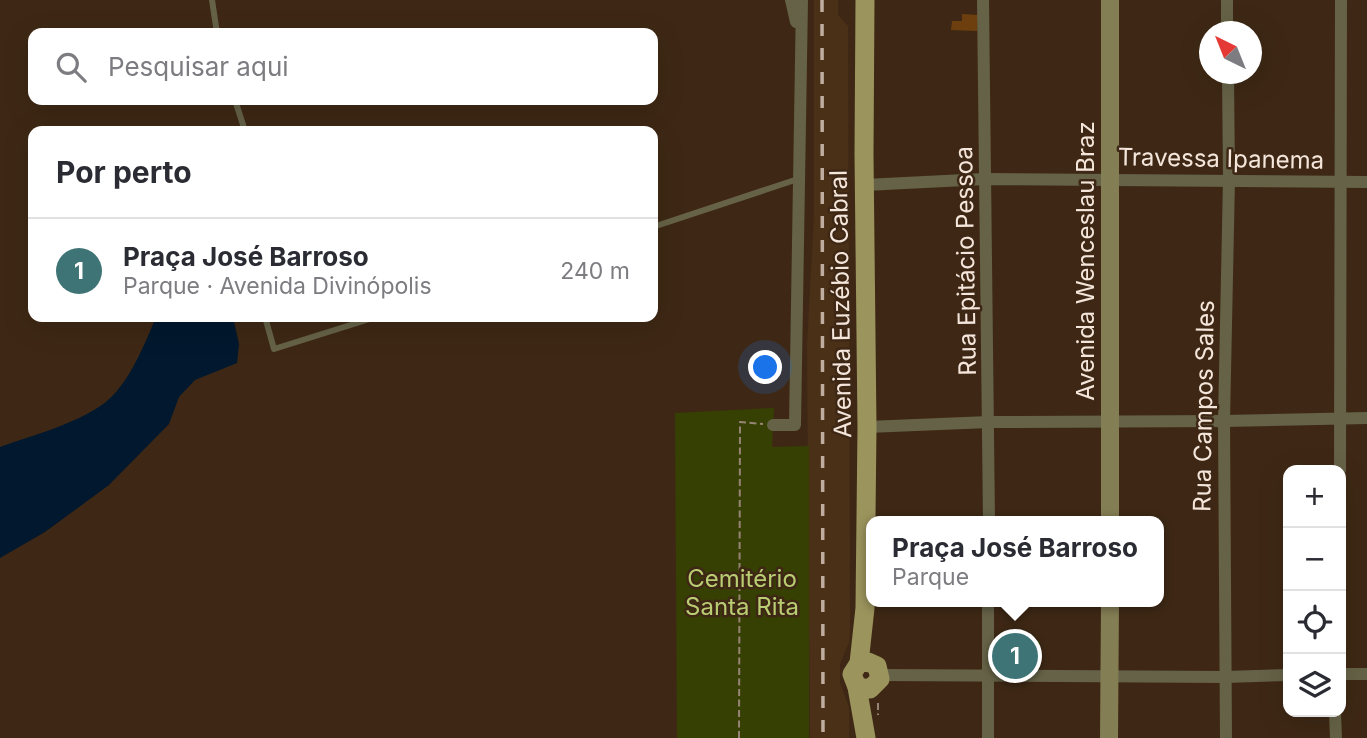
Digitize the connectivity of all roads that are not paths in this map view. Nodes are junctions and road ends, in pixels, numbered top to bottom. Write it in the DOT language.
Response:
graph roads {
  1 [pos="212,0"];
  2 [pos="791,0"];
  3 [pos="802,0"];
  4 [pos="857,0"];
  5 [pos="865,0"];
  6 [pos="984,0"];
  7 [pos="1110,0"];
  8 [pos="1227,0"];
  9 [pos="1341,0"];
  10 [pos="1227,21"];
  11 [pos="216,28"];
  12 [pos="800,46"];
  13 [pos="1228,84"];
  14 [pos="237,105"];
  15 [pos="243,126"];
  16 [pos="864,154"];
  17 [pos="798,178"];
  18 [pos="985,179"];
  19 [pos="1110,179"];
  20 [pos="1229,179"];
  21 [pos="1341,181"];
  22 [pos="1367,182"];
  23 [pos="865,185"];
  24 [pos="658,225"];
  25 [pos="266,322"];
  26 [pos="360,322"];
  27 [pos="1342,417"];
  28 [pos="1367,418"];
  29 [pos="1111,421"];
  30 [pos="1224,421"];
  31 [pos="989,422"];
  32 [pos="773,425"];
  33 [pos="867,427"];
  34 [pos="1340,465"];
  35 [pos="989,516"];
  36 [pos="1110,516"];
  37 [pos="988,607"];
  38 [pos="1110,607"];
  39 [pos="1346,674"];
  40 [pos="1367,674"];
  41 [pos="869,675"];
  42 [pos="1283,675"];
  43 [pos="988,676"];
  44 [pos="1110,676"];
  45 [pos="1225,677"];
  46 [pos="1335,717"];
  47 [pos="867,738"];
  48 [pos="988,738"];
  49 [pos="1109,738"];
  50 [pos="1226,738"];
  51 [pos="1336,738"];
  1 -- 11 [label="lane"];
  2 -- 12 [label="street"];
  3 -- 12 [label="street"];
  4 -- 16 [label="street"];
  5 -- 16 [label="main road, Avenida Euzébio Cabral"];
  6 -- 18 [label="street, Rua Epitácio Pessoa"];
  7 -- 19 [label="street, Avenida Wenceslau Braz"];
  8 -- 10 [label="street"];
  9 -- 21 [label="street"];
  12 -- 17 [label="street"];
  13 -- 20 [label="street, Rua Campos Sales"];
  14 -- 15 [label="lane"];
  16 -- 23 [label="main road, Avenida Euzébio Cabral"];
  17 -- 24 [label="lane"];
  17 -- 32 [label="street"];
  18 -- 19 [label="street, Travessa Ipanema"];
  18 -- 23 [label="street, Travessa Ipanema"];
  18 -- 31 [label="street, Rua Epitácio Pessoa"];
  19 -- 20 [label="street, Travessa Ipanema"];
  19 -- 29 [label="street, Avenida Wenceslau Braz"];
  20 -- 21 [label="street, Travessa Ipanema"];
  20 -- 30 [label="street, Rua Campos Sales"];
  21 -- 22 [label="street, Travessa Ipanema"];
  21 -- 27 [label="street"];
  23 -- 33 [label="main road, Avenida Euzébio Cabral"];
  25 -- 26 [label="lane"];
  27 -- 28 [label="street"];
  27 -- 30 [label="street"];
  27 -- 34 [label="street"];
  29 -- 30 [label="street"];
  29 -- 31 [label="street"];
  29 -- 36 [label="street, Avenida Wenceslau Braz"];
  30 -- 45 [label="street, Rua Campos Sales"];
  31 -- 33 [label="street"];
  31 -- 35 [label="street, Rua Epitácio Pessoa"];
  33 -- 41 [label="main road, Avenida Euzébio Cabral"];
  37 -- 43 [label="street"];
  38 -- 44 [label="street"];
  39 -- 40 [label="street"];
  41 -- 43 [label="street"];
  41 -- 47 [label="main road, Avenida Euzébio Cabral"];
  42 -- 45 [label="street"];
  43 -- 44 [label="street"];
  43 -- 48 [label="street"];
  44 -- 45 [label="street"];
  44 -- 49 [label="street"];
  45 -- 50 [label="street, Rua Campos Sales"];
  46 -- 51 [label="street"];
}
